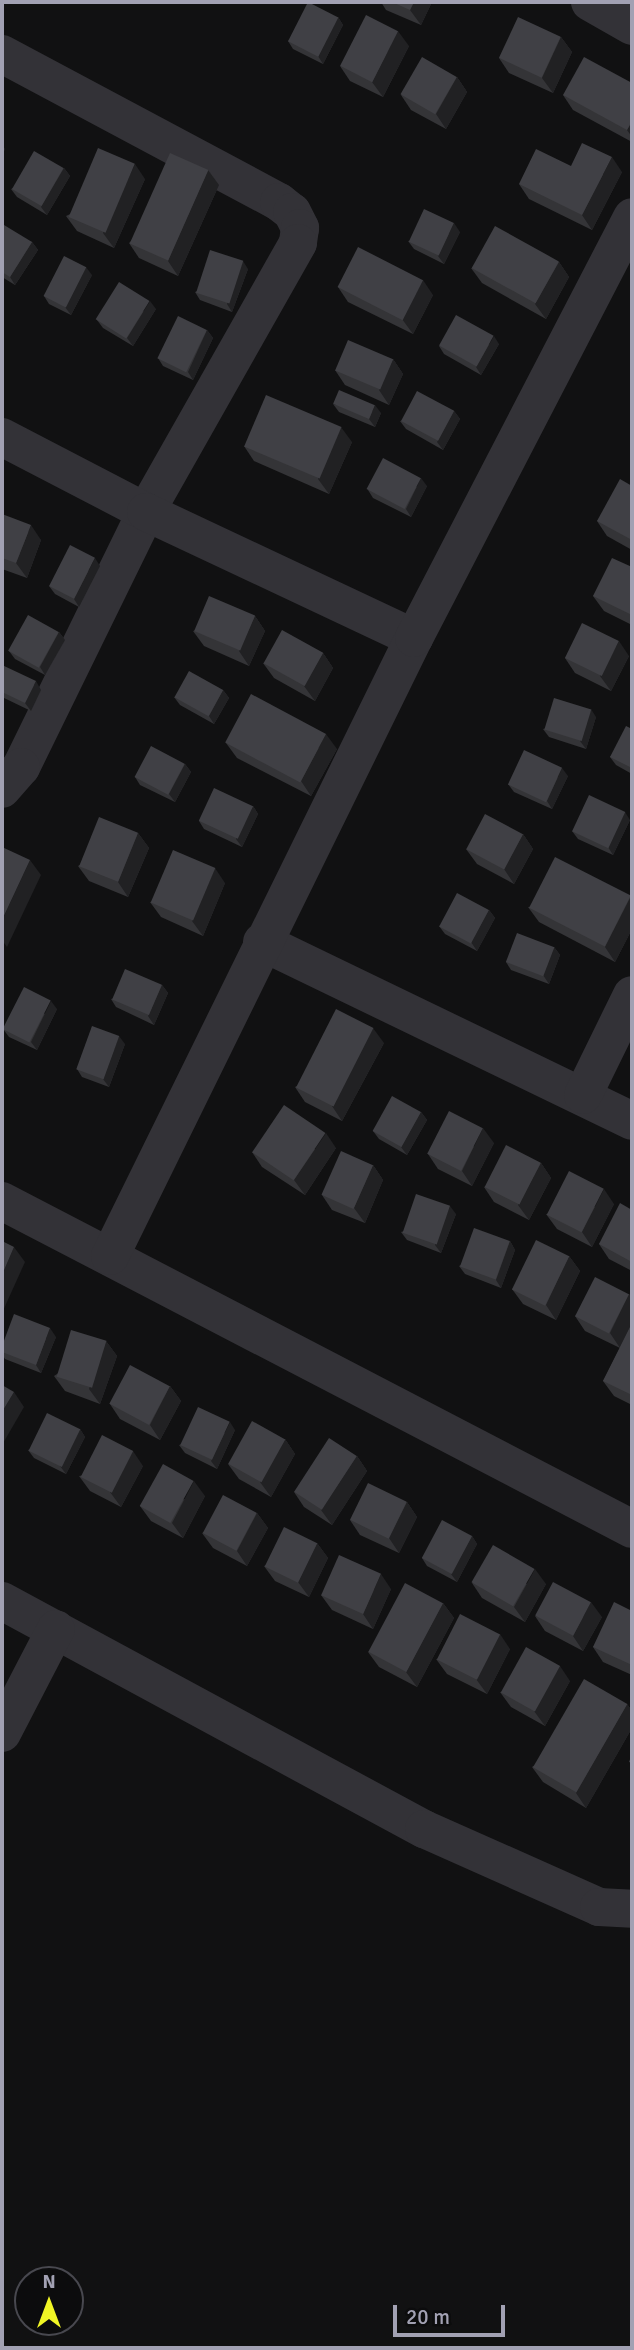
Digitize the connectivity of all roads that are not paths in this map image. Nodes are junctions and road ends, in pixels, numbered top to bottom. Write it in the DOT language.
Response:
graph roads {
  1 [pos="590,2"];
  2 [pos="632,26"];
  3 [pos="2,54"];
  4 [pos="632,216"];
  5 [pos="2,437"];
  6 [pos="146,512"];
  7 [pos="414,638"];
  8 [pos="2,789"];
  9 [pos="262,942"];
  10 [pos="632,995"];
  11 [pos="583,1095"];
  12 [pos="632,1121"];
  13 [pos="2,1201"];
  14 [pos="110,1256"];
  15 [pos="632,1529"];
  16 [pos="2,1601"];
  17 [pos="56,1629"];
  18 [pos="2,1733"];
  19 [pos="632,1909"];
  1 -- 2 [label="street"];
  3 -- 6 [label="street"];
  4 -- 7 [label="street"];
  5 -- 6 [label="street"];
  6 -- 7 [label="street"];
  6 -- 8 [label="street"];
  7 -- 9 [label="street"];
  9 -- 11 [label="street"];
  9 -- 14 [label="street"];
  10 -- 11 [label="street"];
  11 -- 12 [label="street"];
  13 -- 14 [label="street"];
  14 -- 15 [label="street"];
  16 -- 17 [label="street"];
  17 -- 18 [label="street"];
  17 -- 19 [label="street"];
}
